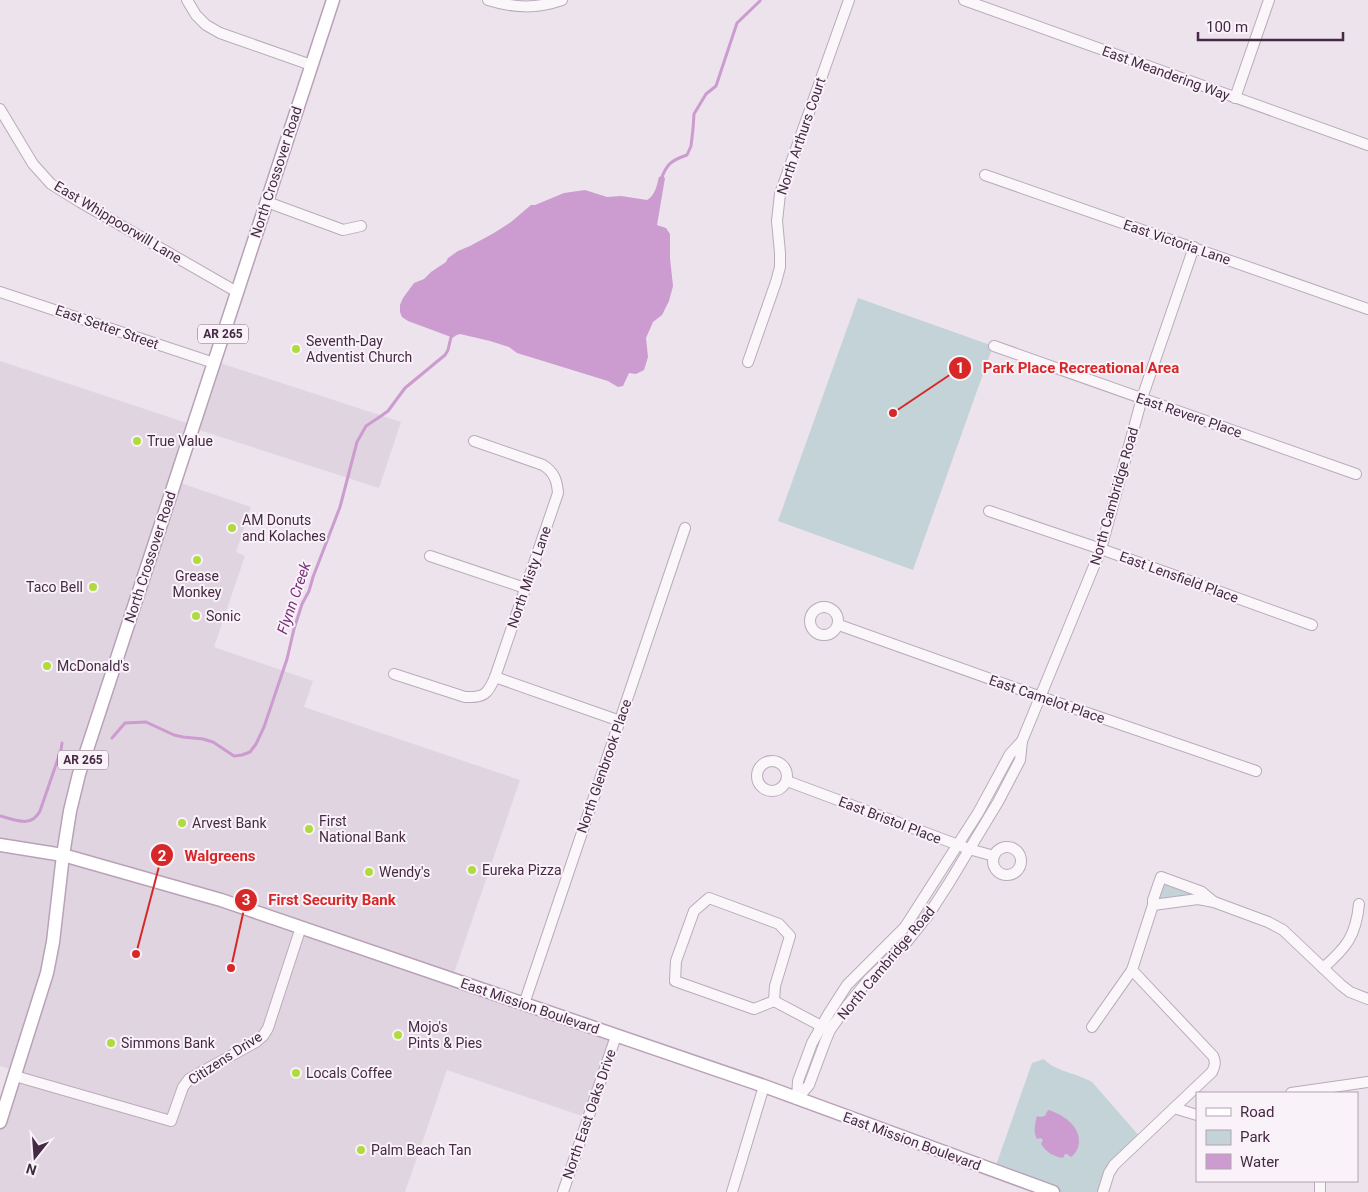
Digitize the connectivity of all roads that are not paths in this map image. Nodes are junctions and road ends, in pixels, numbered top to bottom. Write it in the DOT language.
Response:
graph roads {
  1 [pos="187,0"];
  2 [pos="333,0"];
  3 [pos="488,0"];
  4 [pos="562,0"];
  5 [pos="849,0"];
  6 [pos="964,0"];
  7 [pos="1269,0"];
  8 [pos="312,65"];
  9 [pos="1236,98"];
  10 [pos="0,109"];
  11 [pos="1368,146"];
  12 [pos="985,175"];
  13 [pos="266,202"];
  14 [pos="361,226"];
  15 [pos="1194,248"];
  16 [pos="0,292"];
  17 [pos="237,292"];
  18 [pos="1368,309"];
  19 [pos="994,346"];
  20 [pos="748,362"];
  21 [pos="214,363"];
  22 [pos="1142,398"];
  23 [pos="474,441"];
  24 [pos="1356,474"];
  25 [pos="989,511"];
  26 [pos="685,528"];
  27 [pos="1101,549"];
  28 [pos="430,556"];
  29 [pos="524,588"];
  30 [pos="838,625"];
  31 [pos="1312,625"];
  32 [pos="394,674"];
  33 [pos="496,677"];
  34 [pos="1041,697"];
  35 [pos="620,721"];
  36 [pos="1022,741"];
  37 [pos="1256,771"];
  38 [pos="787,781"];
  39 [pos="0,844"];
  40 [pos="958,845"];
  41 [pos="969,849"];
  42 [pos="63,855"];
  43 [pos="994,856"];
  44 [pos="1214,902"];
  45 [pos="1359,904"];
  46 [pos="1153,906"];
  47 [pos="301,927"];
  48 [pos="1323,968"];
  49 [pos="1132,970"];
  50 [pos="1368,999"];
  51 [pos="774,1001"];
  52 [pos="524,1004"];
  53 [pos="1092,1027"];
  54 [pos="826,1028"];
  55 [pos="616,1036"];
  56 [pos="15,1076"];
  57 [pos="1368,1082"];
  58 [pos="764,1086"];
  59 [pos="1298,1092"];
  60 [pos="797,1099"];
  61 [pos="1174,1108"];
  62 [pos="1196,1115"];
  63 [pos="0,1122"];
  64 [pos="563,1192"];
  65 [pos="732,1192"];
  66 [pos="1053,1192"];
  67 [pos="1103,1192"];
  1 -- 8 [label="street"];
  2 -- 8 [label="main road, North Crossover Road / AR 265"];
  3 -- 4 [label="street"];
  5 -- 20 [label="street, North Arthurs Court"];
  6 -- 9 [label="street, East Meandering Way"];
  7 -- 9 [label="street"];
  8 -- 13 [label="main road, North Crossover Road / AR 265"];
  9 -- 11 [label="street, East Meandering Way"];
  10 -- 17 [label="street, East Whippoorwill Lane"];
  12 -- 15 [label="street, East Victoria Lane"];
  13 -- 14 [label="street"];
  13 -- 17 [label="main road, North Crossover Road / AR 265"];
  15 -- 18 [label="street, East Victoria Lane"];
  15 -- 22 [label="street, North Cambridge Road"];
  16 -- 21 [label="street, East Setter Street"];
  17 -- 21 [label="main road, North Crossover Road / AR 265"];
  19 -- 22 [label="street, East Revere Place"];
  21 -- 42 [label="main road, North Crossover Road / AR 265"];
  22 -- 24 [label="street, East Revere Place"];
  22 -- 27 [label="street, North Cambridge Road"];
  23 -- 29 [label="street, North Misty Lane"];
  25 -- 27 [label="street, East Lensfield Place"];
  26 -- 35 [label="street, North Glenbrook Place"];
  27 -- 31 [label="street, East Lensfield Place"];
  27 -- 34 [label="street, North Cambridge Road"];
  28 -- 29 [label="street"];
  29 -- 33 [label="street, North Misty Lane"];
  30 -- 34 [label="street, East Camelot Place"];
  32 -- 33 [label="street"];
  33 -- 35 [label="street"];
  34 -- 36 [label="street, North Cambridge Road"];
  34 -- 37 [label="street, East Camelot Place"];
  35 -- 52 [label="street, North Glenbrook Place"];
  36 -- 40 [label="street, North Cambridge Road"];
  36 -- 41 [label="street, North Cambridge Road"];
  38 -- 40 [label="street, East Bristol Place"];
  39 -- 42 [label="main road, East Mission Boulevard"];
  40 -- 41 [label="street, East Bristol Place"];
  40 -- 54 [label="street, North Cambridge Road"];
  41 -- 43 [label="street, East Bristol Place"];
  41 -- 54 [label="street, North Cambridge Road"];
  42 -- 47 [label="main road, East Mission Boulevard"];
  42 -- 56 [label="main road, North Crossover Road / AR 265"];
  44 -- 46 [label="street"];
  44 -- 46 [label="street"];
  44 -- 48 [label="street"];
  45 -- 48 [label="street"];
  46 -- 49 [label="street"];
  47 -- 52 [label="main road, East Mission Boulevard"];
  47 -- 56 [label="street, Citizens Drive"];
  48 -- 50 [label="street"];
  49 -- 53 [label="street"];
  49 -- 61 [label="street"];
  51 -- 51 [label="street"];
  51 -- 54 [label="street"];
  52 -- 55 [label="main road, East Mission Boulevard"];
  54 -- 60 [label="street, North Cambridge Road"];
  55 -- 58 [label="main road, East Mission Boulevard"];
  55 -- 64 [label="street, North East Oaks Drive"];
  56 -- 63 [label="main road, North Crossover Road / AR 265"];
  57 -- 59 [label="street"];
  58 -- 60 [label="main road, East Mission Boulevard"];
  58 -- 65 [label="street"];
  60 -- 66 [label="main road, East Mission Boulevard"];
  61 -- 62 [label="street"];
  61 -- 67 [label="street"];
}
